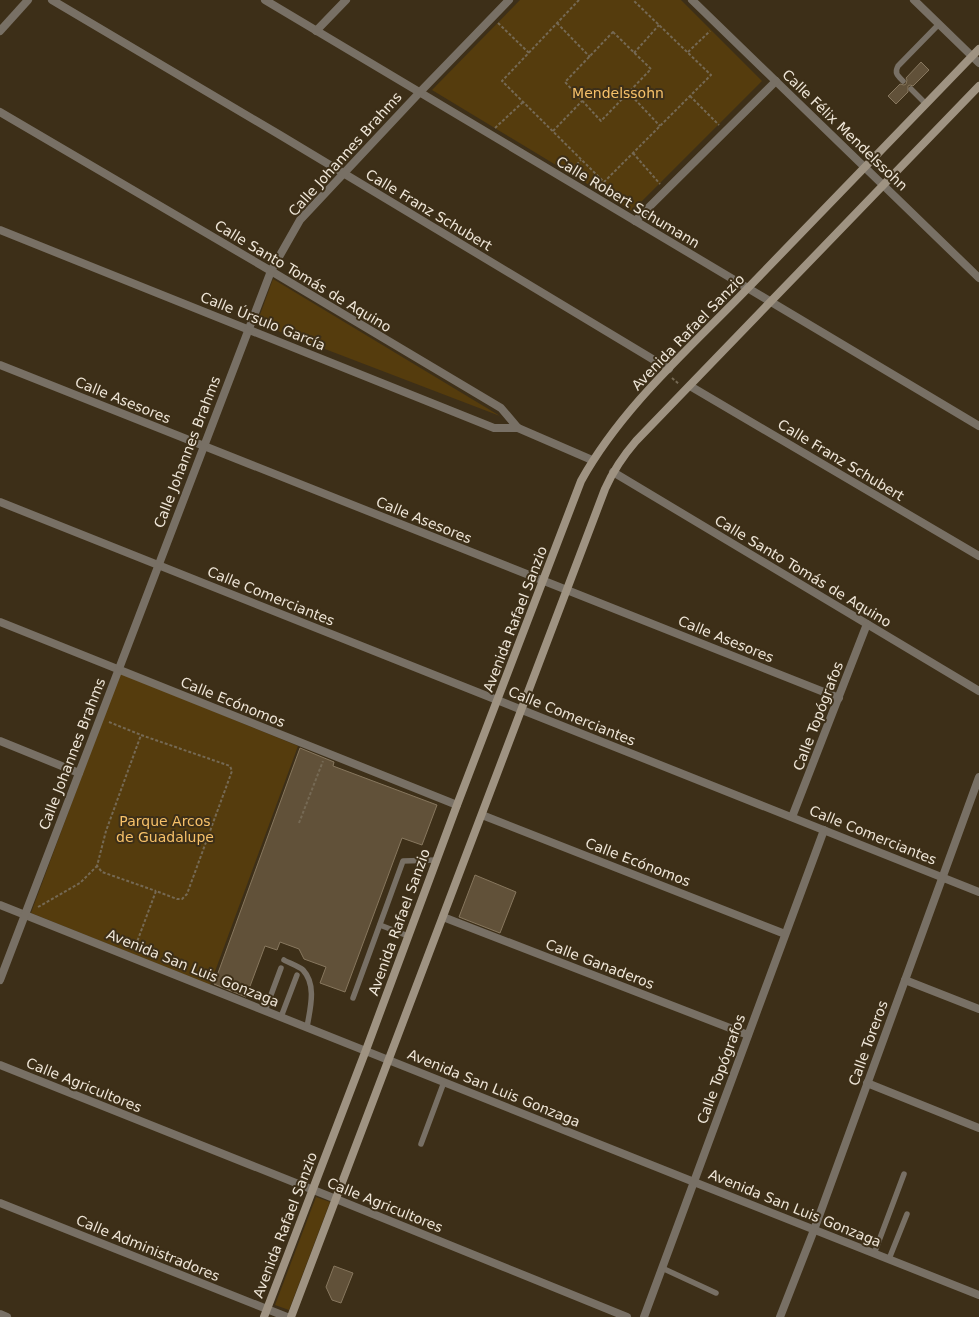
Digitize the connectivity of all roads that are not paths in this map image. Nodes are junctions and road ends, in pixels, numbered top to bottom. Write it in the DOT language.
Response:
graph roads {
  1 [pos="28,0"];
  2 [pos="52,0"];
  3 [pos="265,0"];
  4 [pos="346,0"];
  5 [pos="509,0"];
  6 [pos="692,0"];
  7 [pos="914,0"];
  8 [pos="938,24"];
  9 [pos="0,31"];
  10 [pos="316,31"];
  11 [pos="979,49"];
  12 [pos="972,56"];
  13 [pos="979,63"];
  14 [pos="776,81"];
  15 [pos="903,81"];
  16 [pos="979,86"];
  17 [pos="911,88"];
  18 [pos="420,92"];
  19 [pos="926,104"];
  20 [pos="0,112"];
  21 [pos="865,168"];
  22 [pos="344,174"];
  23 [pos="883,185"];
  24 [pos="635,221"];
  25 [pos="0,230"];
  26 [pos="271,271"];
  27 [pos="979,278"];
  28 [pos="747,289"];
  29 [pos="770,302"];
  30 [pos="248,328"];
  31 [pos="0,366"];
  32 [pos="667,371"];
  33 [pos="689,387"];
  34 [pos="979,426"];
  35 [pos="518,428"];
  36 [pos="204,446"];
  37 [pos="592,460"];
  38 [pos="613,472"];
  39 [pos="0,502"];
  40 [pos="979,556"];
  41 [pos="158,565"];
  42 [pos="543,581"];
  43 [pos="567,590"];
  44 [pos="0,622"];
  45 [pos="867,624"];
  46 [pos="118,669"];
  47 [pos="979,691"];
  48 [pos="839,698"];
  49 [pos="498,701"];
  50 [pos="521,710"];
  51 [pos="0,741"];
  52 [pos="79,773"];
  53 [pos="979,777"];
  54 [pos="457,805"];
  55 [pos="482,815"];
  56 [pos="792,817"];
  57 [pos="824,830"];
  58 [pos="436,860"];
  59 [pos="942,877"];
  60 [pos="979,892"];
  61 [pos="0,905"];
  62 [pos="25,915"];
  63 [pos="443,917"];
  64 [pos="380,925"];
  65 [pos="785,934"];
  66 [pos="408,936"];
  67 [pos="284,960"];
  68 [pos="281,968"];
  69 [pos="297,975"];
  70 [pos="0,980"];
  71 [pos="905,980"];
  72 [pos="352,998"];
  73 [pos="979,1009"];
  74 [pos="265,1010"];
  75 [pos="281,1017"];
  76 [pos="307,1027"];
  77 [pos="748,1035"];
  78 [pos="366,1050"];
  79 [pos="389,1060"];
  80 [pos="0,1065"];
  81 [pos="444,1082"];
  82 [pos="867,1083"];
  83 [pos="979,1128"];
  84 [pos="421,1144"];
  85 [pos="904,1174"];
  86 [pos="694,1182"];
  87 [pos="313,1189"];
  88 [pos="336,1198"];
  89 [pos="0,1202"];
  90 [pos="907,1214"];
  91 [pos="814,1230"];
  92 [pos="874,1254"];
  93 [pos="889,1259"];
  94 [pos="662,1268"];
  95 [pos="716,1292"];
  96 [pos="979,1295"];
  97 [pos="266,1313"];
  98 [pos="0,1314"];
  99 [pos="7,1317"];
  100 [pos="287,1317"];
  101 [pos="291,1317"];
  102 [pos="626,1317"];
  103 [pos="644,1317"];
  104 [pos="780,1317"];
  1 -- 9 [label="street"];
  2 -- 22 [label="street, Calle Franz Schubert"];
  3 -- 10 [label="street, Calle Robert Schumann"];
  4 -- 10 [label="street"];
  5 -- 18 [label="street, Calle Johannes Brahms"];
  6 -- 14 [label="street, Calle Félix Mendelssohn"];
  7 -- 8 [label="street"];
  8 -- 12 [label="street"];
  8 -- 15 [label="lane"];
  10 -- 18 [label="street, Calle Robert Schumann"];
  11 -- 12 [label="main road, Avenida Rafael Sanzio"];
  12 -- 13 [label="street"];
  12 -- 19 [label="main road, Avenida Rafael Sanzio"];
  14 -- 21 [label="street, Calle Félix Mendelssohn"];
  14 -- 24 [label="street"];
  16 -- 23 [label="main road"];
  17 -- 19 [label="lane"];
  18 -- 22 [label="street, Calle Johannes Brahms"];
  18 -- 24 [label="street, Calle Robert Schumann"];
  19 -- 21 [label="main road, Avenida Rafael Sanzio"];
  20 -- 26 [label="street, Calle Santo Tomás de Aquino"];
  21 -- 23 [label="street, Calle Félix Mendelssohn"];
  21 -- 28 [label="main road, Avenida Rafael Sanzio"];
  22 -- 26 [label="street, Calle Johannes Brahms"];
  22 -- 32 [label="street, Calle Franz Schubert"];
  23 -- 27 [label="street, Calle Félix Mendelssohn"];
  23 -- 29 [label="main road"];
  24 -- 28 [label="street, Calle Robert Schumann"];
  25 -- 30 [label="street, Calle Úrsulo García"];
  26 -- 30 [label="street, Calle Johannes Brahms"];
  26 -- 35 [label="street, Calle Santo Tomás de Aquino"];
  28 -- 29 [label="street, Calle Robert Schumann"];
  28 -- 32 [label="main road, Avenida Rafael Sanzio"];
  29 -- 33 [label="main road"];
  29 -- 34 [label="street, Calle Robert Schumann"];
  30 -- 35 [label="street, Calle Úrsulo García"];
  30 -- 36 [label="street, Calle Johannes Brahms"];
  31 -- 36 [label="street, Calle Asesores"];
  32 -- 37 [label="main road, Avenida Rafael Sanzio"];
  33 -- 38 [label="main road"];
  33 -- 40 [label="street, Calle Franz Schubert"];
  35 -- 37 [label="street, Calle Santo Tomás de Aquino"];
  36 -- 41 [label="street, Calle Johannes Brahms"];
  36 -- 42 [label="street, Calle Asesores"];
  37 -- 42 [label="main road, Avenida Rafael Sanzio"];
  38 -- 43 [label="main road"];
  38 -- 45 [label="street, Calle Santo Tomás de Aquino"];
  39 -- 41 [label="street, Calle Comerciantes"];
  41 -- 46 [label="street, Calle Johannes Brahms"];
  41 -- 49 [label="street, Calle Comerciantes"];
  42 -- 43 [label="street, Calle Asesores"];
  42 -- 49 [label="main road, Avenida Rafael Sanzio"];
  43 -- 48 [label="street, Calle Asesores"];
  43 -- 50 [label="main road"];
  44 -- 46 [label="street, Calle Ecónomos"];
  45 -- 47 [label="street, Calle Santo Tomás de Aquino"];
  45 -- 48 [label="street, Calle Topógrafos"];
  46 -- 52 [label="street, Calle Johannes Brahms"];
  46 -- 54 [label="street, Calle Ecónomos"];
  48 -- 56 [label="street, Calle Topógrafos"];
  49 -- 50 [label="street, Calle Comerciantes"];
  49 -- 54 [label="main road, Avenida Rafael Sanzio"];
  50 -- 55 [label="main road"];
  50 -- 56 [label="street, Calle Comerciantes"];
  51 -- 52 [label="street"];
  52 -- 62 [label="street, Calle Johannes Brahms"];
  53 -- 59 [label="street, Calle Toreros"];
  54 -- 58 [label="main road, Avenida Rafael Sanzio"];
  55 -- 63 [label="main road"];
  55 -- 65 [label="street, Calle Ecónomos"];
  56 -- 57 [label="street, Calle Comerciantes"];
  57 -- 59 [label="street, Calle Comerciantes"];
  57 -- 65 [label="street, Calle Topógrafos"];
  58 -- 64 [label="lane"];
  58 -- 66 [label="main road, Avenida Rafael Sanzio"];
  59 -- 60 [label="street, Calle Comerciantes"];
  59 -- 71 [label="street, Calle Toreros"];
  61 -- 62 [label="street, Avenida San Luis Gonzaga"];
  62 -- 70 [label="street, Calle Johannes Brahms"];
  62 -- 74 [label="street, Avenida San Luis Gonzaga"];
  63 -- 77 [label="street, Calle Ganaderos"];
  63 -- 79 [label="main road"];
  64 -- 66 [label="lane"];
  64 -- 72 [label="lane"];
  65 -- 77 [label="street, Calle Topógrafos"];
  66 -- 78 [label="main road, Avenida Rafael Sanzio"];
  67 -- 76 [label="lane"];
  68 -- 74 [label="lane"];
  69 -- 75 [label="lane"];
  71 -- 73 [label="street"];
  71 -- 82 [label="street, Calle Toreros"];
  74 -- 75 [label="street, Avenida San Luis Gonzaga"];
  75 -- 76 [label="street, Avenida San Luis Gonzaga"];
  76 -- 78 [label="street, Avenida San Luis Gonzaga"];
  77 -- 86 [label="street, Calle Topógrafos"];
  78 -- 79 [label="street, Avenida San Luis Gonzaga"];
  78 -- 87 [label="main road, Avenida Rafael Sanzio"];
  79 -- 81 [label="street, Avenida San Luis Gonzaga"];
  79 -- 88 [label="main road"];
  80 -- 87 [label="street, Calle Agricultores"];
  81 -- 84 [label="lane"];
  81 -- 86 [label="street, Avenida San Luis Gonzaga"];
  82 -- 83 [label="street"];
  82 -- 91 [label="street, Calle Toreros"];
  85 -- 92 [label="lane"];
  86 -- 91 [label="street, Avenida San Luis Gonzaga"];
  86 -- 94 [label="street, Calle Topógrafos"];
  87 -- 88 [label="street, Calle Agricultores"];
  87 -- 97 [label="main road, Avenida Rafael Sanzio"];
  88 -- 101 [label="main road"];
  88 -- 102 [label="street, Calle Agricultores"];
  89 -- 97 [label="street, Calle Administradores"];
  90 -- 93 [label="lane"];
  91 -- 92 [label="street, Avenida San Luis Gonzaga"];
  91 -- 104 [label="street, Calle Toreros"];
  92 -- 93 [label="street, Avenida San Luis Gonzaga"];
  93 -- 96 [label="street, Avenida San Luis Gonzaga"];
  94 -- 95 [label="lane"];
  94 -- 103 [label="street, Calle Topógrafos"];
  97 -- 100 [label="street, Calle Administradores"];
  98 -- 99 [label="street"];
}
